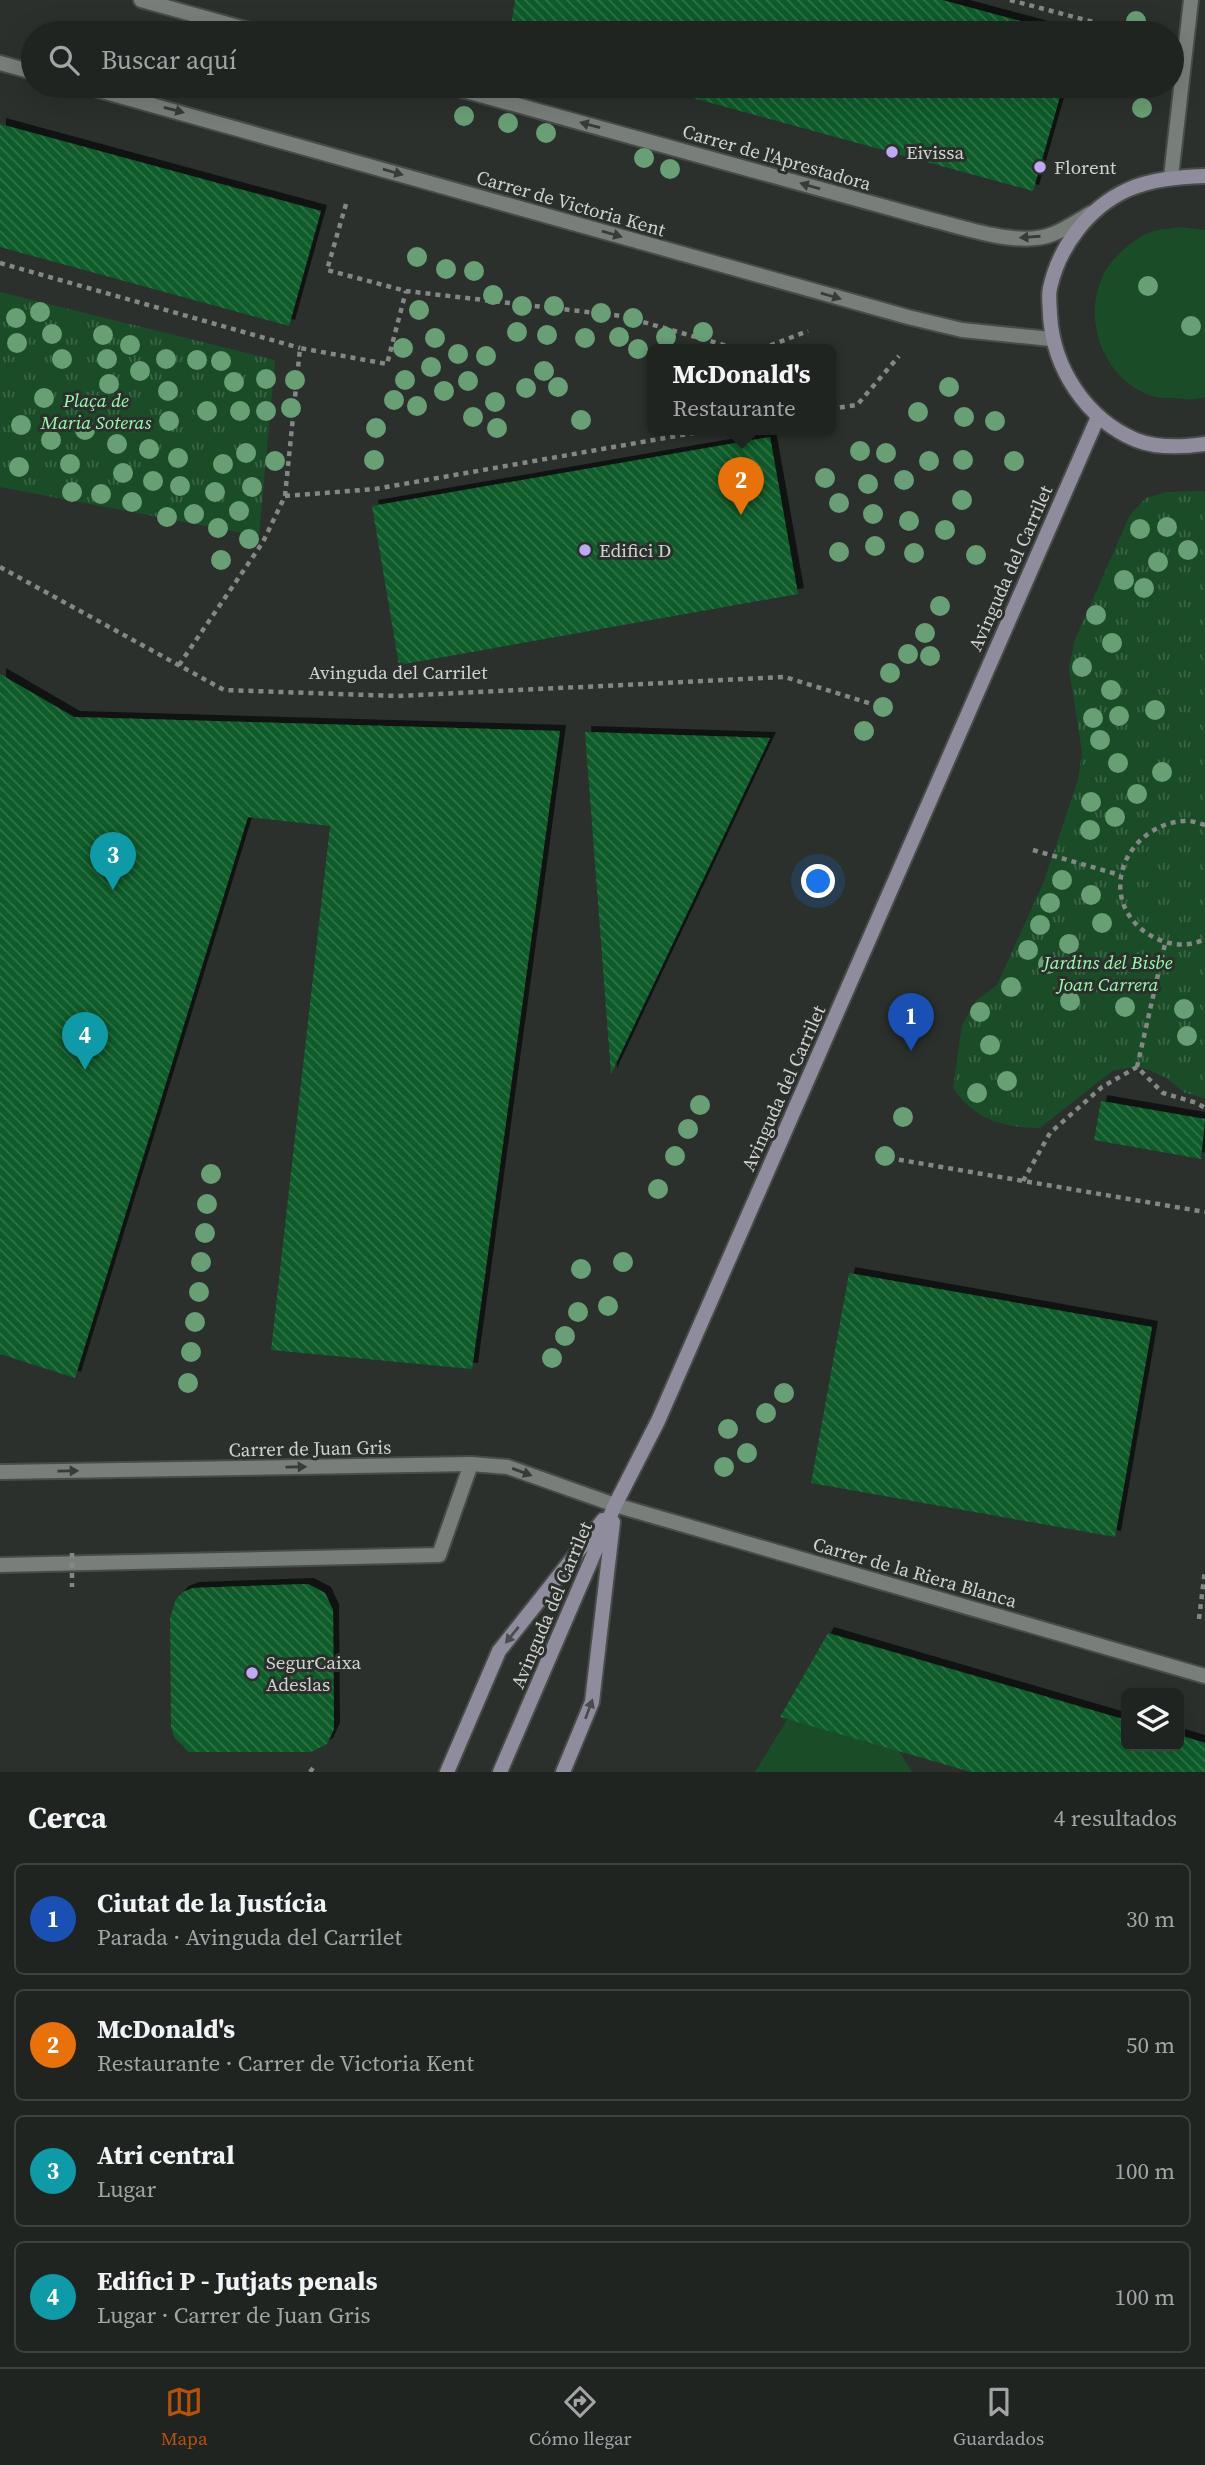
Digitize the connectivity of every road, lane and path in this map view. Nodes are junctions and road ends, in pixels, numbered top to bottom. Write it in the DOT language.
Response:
graph roads {
  1 [pos="141,0"];
  2 [pos="1010,0"];
  3 [pos="1191,0"];
  4 [pos="217,21"];
  5 [pos="1089,21"];
  6 [pos="0,62"];
  7 [pos="1184,62"];
  8 [pos="21,68"];
  9 [pos="127,98"];
  10 [pos="491,98"];
  11 [pos="1180,98"];
  12 [pos="1205,176"];
  13 [pos="1171,177"];
  14 [pos="346,204"];
  15 [pos="1093,213"];
  16 [pos="0,263"];
  17 [pos="406,291"];
  18 [pos="808,331"];
  19 [pos="1051,339"];
  20 [pos="720,344"];
  21 [pos="774,344"];
  22 [pos="300,348"];
  23 [pos="900,356"];
  24 [pos="836,408"];
  25 [pos="1098,417"];
  26 [pos="682,435"];
  27 [pos="1205,444"];
  28 [pos="285,496"];
  29 [pos="0,567"];
  30 [pos="179,665"];
  31 [pos="872,704"];
  32 [pos="1205,825"];
  33 [pos="1032,850"];
  34 [pos="1120,875"];
  35 [pos="1205,939"];
  36 [pos="1166,943"];
  37 [pos="1137,1067"];
  38 [pos="1205,1108"];
  39 [pos="889,1158"];
  40 [pos="1023,1181"];
  41 [pos="1205,1212"];
  42 [pos="471,1464"];
  43 [pos="0,1472"];
  44 [pos="615,1505"];
  45 [pos="72,1553"];
  46 [pos="0,1565"];
  47 [pos="1205,1570"];
  48 [pos="72,1587"];
  49 [pos="1199,1619"];
  50 [pos="1205,1676"];
  51 [pos="316,1764"];
  52 [pos="310,1772"];
  53 [pos="447,1772"];
  54 [pos="500,1772"];
  55 [pos="562,1772"];
  1 -- 4 [label="street"];
  2 -- 5 [label="path"];
  3 -- 7 [label="street"];
  6 -- 8 [label="street"];
  9 -- 19 [label="street, Carrer de Victoria Kent, one-way"];
  15 -- 10 [label="street, Carrer de l'Aprestadora, one-way"];
  11 -- 13 [label="street"];
  12 -- 13 [label="street"];
  13 -- 15 [label="street"];
  14 -- 17 [label="path"];
  15 -- 19 [label="street"];
  16 -- 22 [label="path"];
  17 -- 20 [label="path"];
  17 -- 22 [label="path"];
  18 -- 21 [label="path"];
  19 -- 25 [label="street"];
  22 -- 28 [label="path"];
  23 -- 24 [label="path"];
  25 -- 27 [label="street"];
  25 -- 44 [label="street, Avinguda del Carrilet"];
  26 -- 28 [label="path"];
  28 -- 30 [label="path"];
  29 -- 30 [label="path"];
  30 -- 31 [label="path, Avinguda del Carrilet"];
  32 -- 34 [label="path"];
  33 -- 34 [label="path"];
  34 -- 36 [label="path"];
  35 -- 36 [label="path"];
  36 -- 37 [label="path"];
  37 -- 38 [label="path"];
  37 -- 40 [label="path"];
  39 -- 40 [label="path"];
  40 -- 41 [label="path"];
  43 -- 42 [label="street, Carrer de Juan Gris, one-way"];
  42 -- 44 [label="street, Carrer de Juan Gris, one-way"];
  42 -- 46 [label="street"];
  44 -- 50 [label="street, Carrer de la Riera Blanca"];
  44 -- 53 [label="street, one-way"];
  44 -- 54 [label="street, Avinguda del Carrilet"];
  55 -- 44 [label="street, one-way"];
  45 -- 48 [label="path, bridge"];
  47 -- 49 [label="path"];
  51 -- 52 [label="path"];
}
